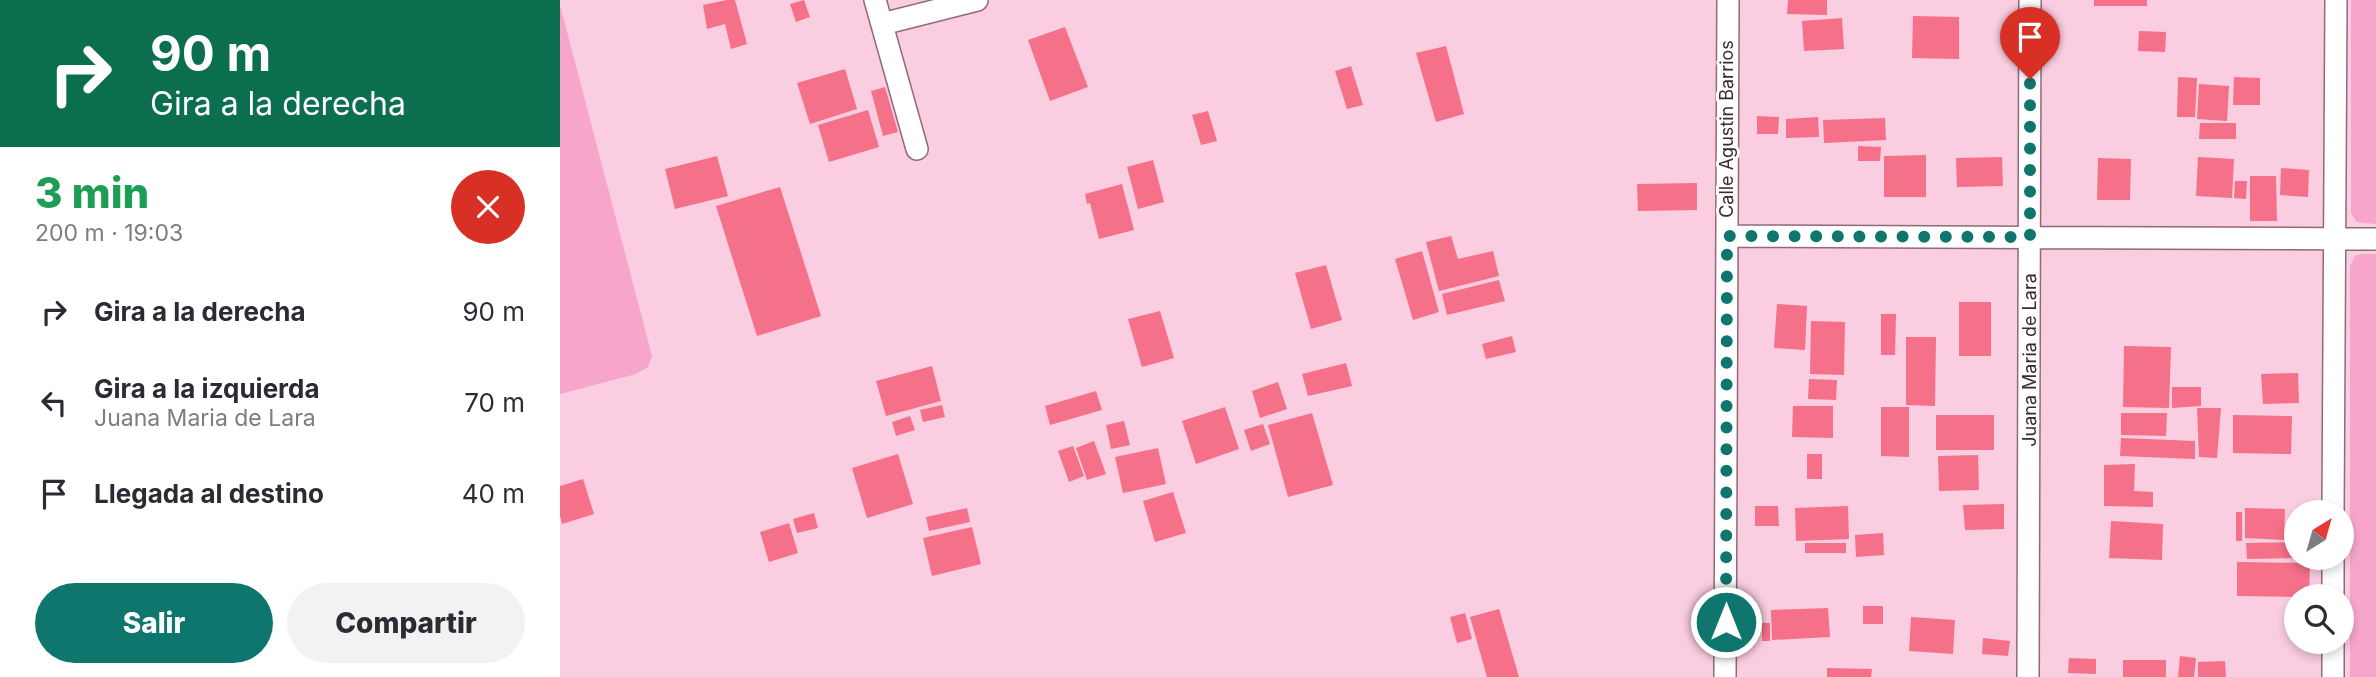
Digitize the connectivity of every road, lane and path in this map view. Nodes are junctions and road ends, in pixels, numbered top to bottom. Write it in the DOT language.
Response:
graph roads {
  1 [pos="875,0"];
  2 [pos="977,0"];
  3 [pos="1728,0"];
  4 [pos="2030,0"];
  5 [pos="2336,0"];
  6 [pos="882,24"];
  7 [pos="917,149"];
  8 [pos="1727,236"];
  9 [pos="2030,237"];
  10 [pos="2335,239"];
  11 [pos="2376,239"];
  12 [pos="2333,500"];
  13 [pos="2333,654"];
  14 [pos="1726,677"];
  15 [pos="2028,677"];
  16 [pos="2333,677"];
  1 -- 6 [label="street"];
  2 -- 6 [label="street"];
  3 -- 8 [label="street, Calle Agustin Barrios"];
  4 -- 9 [label="street, Juana Maria de Lara"];
  5 -- 10 [label="street"];
  6 -- 7 [label="street"];
  8 -- 9 [label="street"];
  8 -- 14 [label="street, Calle Agustin Barrios"];
  9 -- 10 [label="street"];
  9 -- 15 [label="street, Juana Maria de Lara"];
  10 -- 11 [label="street"];
  10 -- 12 [label="street"];
  13 -- 16 [label="street"];
}
